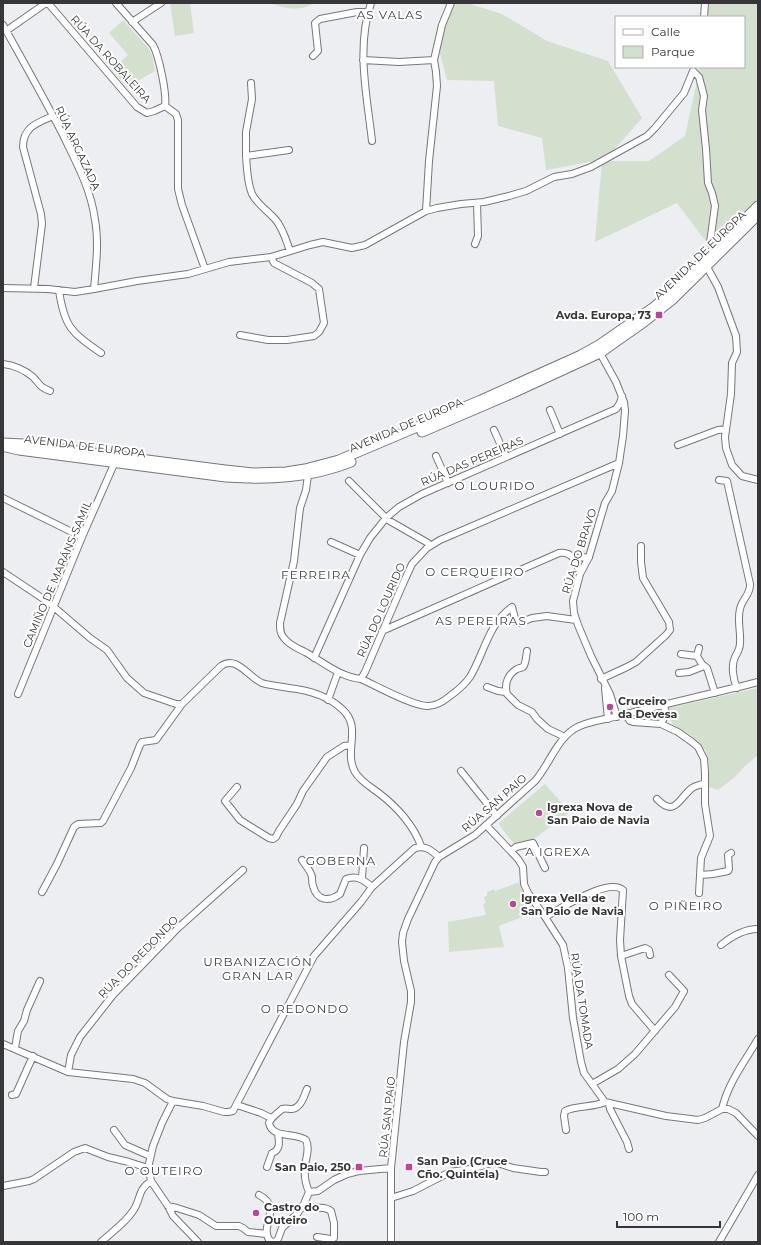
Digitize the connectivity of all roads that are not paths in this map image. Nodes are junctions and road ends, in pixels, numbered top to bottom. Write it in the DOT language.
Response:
graph roads {
  1 [pos="47,3"];
  2 [pos="116,3"];
  3 [pos="161,3"];
  4 [pos="371,3"];
  5 [pos="451,3"];
  6 [pos="705,3"];
  7 [pos="368,12"];
  8 [pos="704,16"];
  9 [pos="132,22"];
  10 [pos="3,25"];
  11 [pos="6,31"];
  12 [pos="313,56"];
  13 [pos="363,60"];
  14 [pos="434,60"];
  15 [pos="694,69"];
  16 [pos="251,83"];
  17 [pos="165,106"];
  18 [pos="53,116"];
  19 [pos="372,141"];
  20 [pos="289,150"];
  21 [pos="246,156"];
  22 [pos="477,203"];
  23 [pos="758,206"];
  24 [pos="426,211"];
  25 [pos="758,215"];
  26 [pos="475,244"];
  27 [pos="716,248"];
  28 [pos="290,251"];
  29 [pos="271,257"];
  30 [pos="707,267"];
  31 [pos="204,269"];
  32 [pos="3,288"];
  33 [pos="34,288"];
  34 [pos="58,290"];
  35 [pos="94,290"];
  36 [pos="240,335"];
  37 [pos="101,353"];
  38 [pos="600,353"];
  39 [pos="3,364"];
  40 [pos="50,392"];
  41 [pos="622,396"];
  42 [pos="616,409"];
  43 [pos="550,410"];
  44 [pos="624,417"];
  45 [pos="726,429"];
  46 [pos="494,430"];
  47 [pos="560,434"];
  48 [pos="3,439"];
  49 [pos="3,443"];
  50 [pos="678,445"];
  51 [pos="3,446"];
  52 [pos="19,447"];
  53 [pos="3,450"];
  54 [pos="436,456"];
  55 [pos="506,458"];
  56 [pos="115,462"];
  57 [pos="619,463"];
  58 [pos="308,475"];
  59 [pos="719,480"];
  60 [pos="758,480"];
  61 [pos="349,481"];
  62 [pos="448,483"];
  63 [pos="3,498"];
  64 [pos="386,518"];
  65 [pos="82,537"];
  66 [pos="331,542"];
  67 [pos="430,546"];
  68 [pos="641,546"];
  69 [pos="360,555"];
  70 [pos="589,557"];
  71 [pos="574,558"];
  72 [pos="3,572"];
  73 [pos="580,574"];
  74 [pos="53,607"];
  75 [pos="576,620"];
  76 [pos="382,631"];
  77 [pos="699,648"];
  78 [pos="527,651"];
  79 [pos="681,654"];
  80 [pos="697,656"];
  81 [pos="314,658"];
  82 [pos="704,666"];
  83 [pos="338,672"];
  84 [pos="679,673"];
  85 [pos="361,679"];
  86 [pos="601,679"];
  87 [pos="758,682"];
  88 [pos="487,687"];
  89 [pos="605,688"];
  90 [pos="737,688"];
  91 [pos="506,692"];
  92 [pos="715,693"];
  93 [pos="18,694"];
  94 [pos="328,700"];
  95 [pos="182,704"];
  96 [pos="664,705"];
  97 [pos="625,714"];
  98 [pos="617,716"];
  99 [pos="608,719"];
  100 [pos="661,724"];
  101 [pos="565,737"];
  102 [pos="351,746"];
  103 [pos="461,771"];
  104 [pos="705,783"];
  105 [pos="237,786"];
  106 [pos="657,799"];
  107 [pos="497,816"];
  108 [pos="486,825"];
  109 [pos="421,846"];
  110 [pos="364,848"];
  111 [pos="511,851"];
  112 [pos="731,853"];
  113 [pos="439,857"];
  114 [pos="302,860"];
  115 [pos="545,868"];
  116 [pos="242,870"];
  117 [pos="700,875"];
  118 [pos="362,878"];
  119 [pos="372,887"];
  120 [pos="42,892"];
  121 [pos="699,893"];
  122 [pos="546,917"];
  123 [pos="758,929"];
  124 [pos="721,944"];
  125 [pos="650,955"];
  126 [pos="622,956"];
  127 [pos="669,975"];
  128 [pos="40,981"];
  129 [pos="655,1031"];
  130 [pos="758,1039"];
  131 [pos="3,1044"];
  132 [pos="15,1048"];
  133 [pos="33,1056"];
  134 [pos="68,1072"];
  135 [pos="592,1084"];
  136 [pos="307,1089"];
  137 [pos="12,1096"];
  138 [pos="173,1101"];
  139 [pos="607,1103"];
  140 [pos="237,1105"];
  141 [pos="722,1109"];
  142 [pos="271,1118"];
  143 [pos="114,1130"];
  144 [pos="566,1130"];
  145 [pos="278,1133"];
  146 [pos="758,1136"];
  147 [pos="629,1149"];
  148 [pos="150,1156"];
  149 [pos="267,1167"];
  150 [pos="148,1168"];
  151 [pos="391,1168"];
  152 [pos="545,1172"];
  153 [pos="758,1175"];
  154 [pos="151,1181"];
  155 [pos="3,1186"];
  156 [pos="309,1192"];
  157 [pos="259,1195"];
  158 [pos="391,1198"];
  159 [pos="305,1202"];
  160 [pos="168,1206"];
  161 [pos="267,1234"];
  162 [pos="317,1237"];
  163 [pos="101,1242"];
  164 [pos="198,1242"];
  165 [pos="391,1242"];
  166 [pos="719,1242"];
  1 -- 11 [label="street"];
  1 -- 17 [label="street, RÚA DA ROBALEIRA"];
  2 -- 9 [label="street, RÚA DA ROBALEIRA"];
  3 -- 9 [label="street"];
  4 -- 7 [label="street"];
  5 -- 14 [label="street"];
  6 -- 8 [label="street"];
  7 -- 12 [label="street"];
  7 -- 13 [label="street"];
  9 -- 17 [label="street, RÚA DA ROBALEIRA"];
  10 -- 11 [label="street, RÚA ARGAZADA"];
  11 -- 18 [label="street, RÚA ARGAZADA"];
  13 -- 14 [label="street"];
  13 -- 19 [label="street"];
  14 -- 24 [label="street"];
  15 -- 22 [label="street"];
  15 -- 27 [label="street, AVENIDA DE EUROPA"];
  16 -- 21 [label="street"];
  17 -- 31 [label="street"];
  18 -- 33 [label="street"];
  18 -- 35 [label="street, RÚA ARGAZADA"];
  20 -- 21 [label="street"];
  21 -- 28 [label="street"];
  22 -- 24 [label="street"];
  22 -- 26 [label="street"];
  23 -- 27 [label="main road, AVENIDA DE EUROPA"];
  24 -- 28 [label="street"];
  25 -- 30 [label="main road, AVENIDA DE EUROPA"];
  27 -- 52 [label="main road, AVENIDA DE EUROPA"];
  28 -- 29 [label="street"];
  29 -- 31 [label="street"];
  29 -- 36 [label="street"];
  30 -- 38 [label="main road, AVENIDA DE EUROPA"];
  30 -- 45 [label="street"];
  31 -- 35 [label="street"];
  32 -- 33 [label="street"];
  33 -- 34 [label="street"];
  34 -- 35 [label="street"];
  34 -- 37 [label="street"];
  38 -- 41 [label="street, RÚA DO BRAVO"];
  38 -- 58 [label="main road, AVENIDA DE EUROPA"];
  39 -- 40 [label="street"];
  41 -- 42 [label="street"];
  41 -- 44 [label="street, RÚA DO BRAVO"];
  42 -- 44 [label="street"];
  42 -- 47 [label="street, RÚA DAS PEREIRAS"];
  43 -- 47 [label="street"];
  44 -- 57 [label="street, RÚA DO BRAVO"];
  45 -- 50 [label="street"];
  45 -- 60 [label="street"];
  46 -- 55 [label="street"];
  47 -- 55 [label="street, RÚA DAS PEREIRAS"];
  48 -- 52 [label="main road"];
  49 -- 52 [label="main road, AVENIDA DE EUROPA"];
  51 -- 52 [label="main road, AVENIDA DE EUROPA"];
  52 -- 53 [label="main road"];
  52 -- 56 [label="main road, AVENIDA DE EUROPA"];
  54 -- 62 [label="street"];
  55 -- 62 [label="street, RÚA DAS PEREIRAS"];
  56 -- 58 [label="main road, AVENIDA DE EUROPA"];
  56 -- 65 [label="street, CAMIÑO DE MARÁNS-SAMIL"];
  57 -- 67 [label="street, RÚA DO LOURIDO"];
  57 -- 70 [label="street, RÚA DO BRAVO"];
  58 -- 81 [label="street"];
  59 -- 90 [label="street"];
  61 -- 64 [label="street"];
  62 -- 64 [label="street, RÚA DAS PEREIRAS"];
  63 -- 65 [label="street"];
  64 -- 67 [label="street"];
  64 -- 69 [label="street, RÚA DAS PEREIRAS"];
  65 -- 74 [label="street, CAMIÑO DE MARÁNS-SAMIL"];
  66 -- 69 [label="street"];
  67 -- 76 [label="street, RÚA DO LOURIDO"];
  68 -- 86 [label="street"];
  69 -- 81 [label="street, RÚA DAS PEREIRAS"];
  70 -- 71 [label="street"];
  70 -- 73 [label="street, RÚA DO BRAVO"];
  71 -- 73 [label="street"];
  71 -- 76 [label="street"];
  72 -- 74 [label="street"];
  73 -- 75 [label="street, RÚA DO BRAVO"];
  74 -- 93 [label="street, CAMIÑO DE MARÁNS-SAMIL"];
  74 -- 95 [label="street"];
  75 -- 85 [label="street"];
  75 -- 86 [label="street, RÚA DO BRAVO"];
  76 -- 85 [label="street, RÚA DO LOURIDO"];
  77 -- 80 [label="street"];
  78 -- 91 [label="street"];
  79 -- 80 [label="street"];
  80 -- 82 [label="street"];
  81 -- 83 [label="street"];
  82 -- 84 [label="street"];
  82 -- 92 [label="street"];
  83 -- 85 [label="street"];
  83 -- 94 [label="street"];
  86 -- 89 [label="street, RÚA DO BRAVO"];
  87 -- 90 [label="street, RÚA SAN PAIO"];
  88 -- 91 [label="street"];
  89 -- 98 [label="street, RÚA DO BRAVO"];
  89 -- 99 [label="street, RÚA DO BRAVO"];
  90 -- 92 [label="street, RÚA SAN PAIO"];
  91 -- 101 [label="street"];
  92 -- 96 [label="street, RÚA SAN PAIO"];
  94 -- 95 [label="street"];
  94 -- 102 [label="street"];
  95 -- 120 [label="street"];
  96 -- 97 [label="street, RÚA SAN PAIO"];
  96 -- 100 [label="street"];
  97 -- 98 [label="street, RÚA SAN PAIO"];
  97 -- 100 [label="street"];
  98 -- 99 [label="street, RÚA SAN PAIO"];
  99 -- 101 [label="street, RÚA SAN PAIO"];
  100 -- 104 [label="street"];
  101 -- 107 [label="street, RÚA SAN PAIO"];
  102 -- 105 [label="street"];
  102 -- 109 [label="street"];
  103 -- 107 [label="street"];
  104 -- 106 [label="street"];
  104 -- 117 [label="street"];
  107 -- 108 [label="street, RÚA SAN PAIO"];
  108 -- 111 [label="street, RÚA DA TOMADA"];
  108 -- 113 [label="street, RÚA SAN PAIO"];
  109 -- 113 [label="street"];
  109 -- 119 [label="street"];
  110 -- 118 [label="street"];
  111 -- 115 [label="street"];
  111 -- 122 [label="street, RÚA DA TOMADA"];
  112 -- 117 [label="street"];
  113 -- 151 [label="street, RÚA SAN PAIO"];
  114 -- 118 [label="street"];
  116 -- 134 [label="street, RÚA DO REDONDO"];
  117 -- 121 [label="street"];
  118 -- 119 [label="street"];
  119 -- 140 [label="street"];
  122 -- 126 [label="street"];
  122 -- 135 [label="street, RÚA DA TOMADA"];
  123 -- 124 [label="street"];
  125 -- 126 [label="street"];
  126 -- 129 [label="street"];
  127 -- 129 [label="street"];
  128 -- 132 [label="street"];
  129 -- 135 [label="street"];
  130 -- 141 [label="street"];
  131 -- 132 [label="street"];
  132 -- 133 [label="street"];
  133 -- 134 [label="street"];
  133 -- 137 [label="street"];
  134 -- 138 [label="street"];
  135 -- 139 [label="street, RÚA DA TOMADA"];
  136 -- 142 [label="street"];
  138 -- 140 [label="street"];
  138 -- 148 [label="street"];
  139 -- 141 [label="street"];
  139 -- 144 [label="street"];
  139 -- 147 [label="street, RÚA DA TOMADA"];
  140 -- 142 [label="street"];
  141 -- 146 [label="street"];
  142 -- 145 [label="street"];
  143 -- 148 [label="street"];
  145 -- 149 [label="street"];
  145 -- 156 [label="street"];
  148 -- 150 [label="street"];
  150 -- 154 [label="street"];
  150 -- 155 [label="street"];
  151 -- 156 [label="street"];
  151 -- 158 [label="street, RÚA SAN PAIO"];
  152 -- 158 [label="street"];
  153 -- 166 [label="street"];
  154 -- 160 [label="street"];
  154 -- 163 [label="street"];
  156 -- 159 [label="street"];
  157 -- 161 [label="street"];
  158 -- 165 [label="street, RÚA SAN PAIO"];
  159 -- 161 [label="street"];
  159 -- 162 [label="street"];
  160 -- 161 [label="street"];
  160 -- 164 [label="street"];
}
